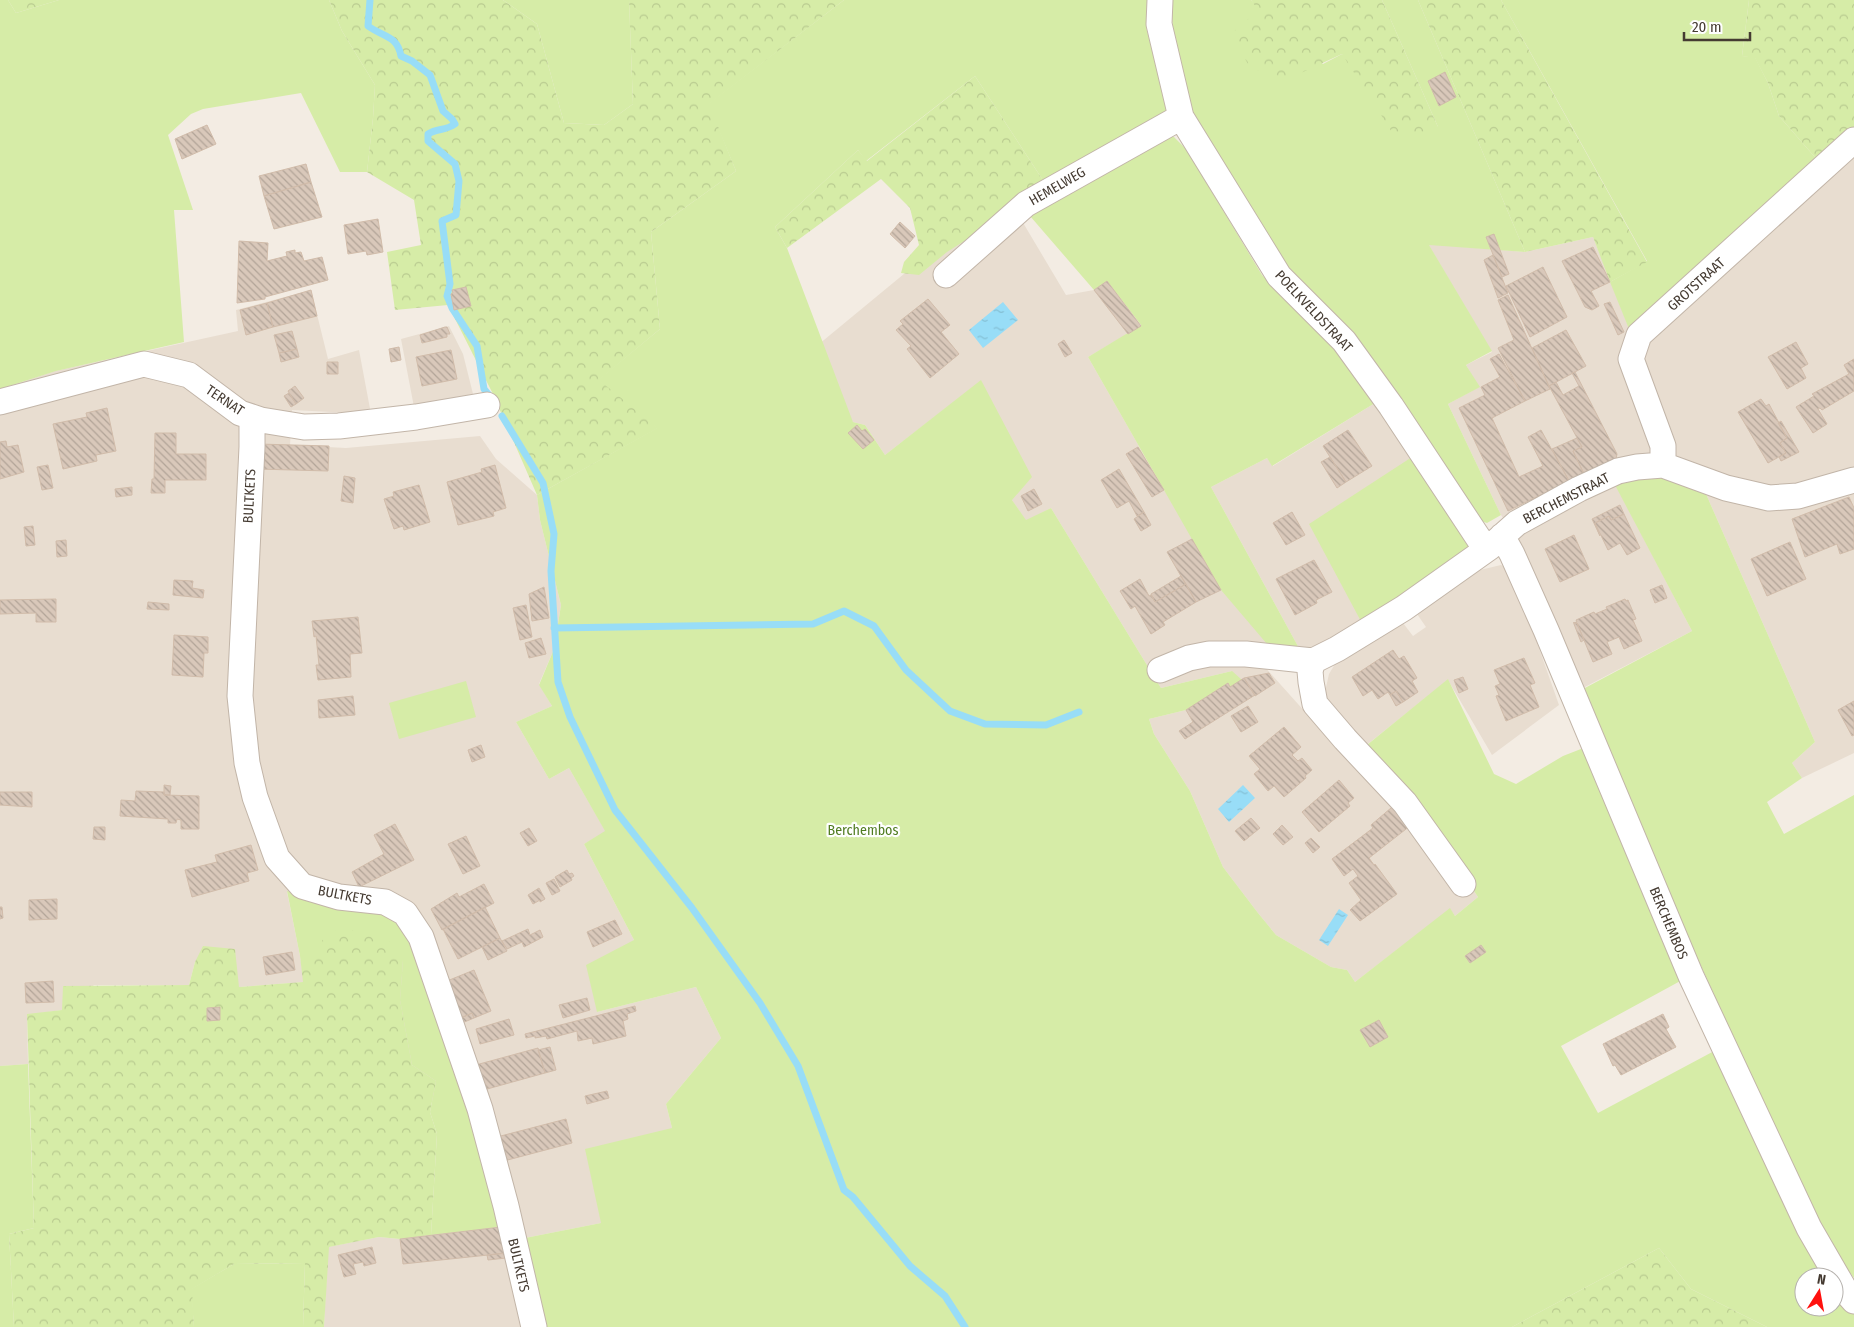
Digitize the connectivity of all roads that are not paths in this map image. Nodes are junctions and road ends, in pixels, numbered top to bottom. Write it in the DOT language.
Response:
graph roads {
  1 [pos="1160,0"];
  2 [pos="1181,117"];
  3 [pos="1854,140"];
  4 [pos="946,275"];
  5 [pos="0,402"];
  6 [pos="487,405"];
  7 [pos="252,417"];
  8 [pos="1663,465"];
  9 [pos="1854,480"];
  10 [pos="1496,541"];
  11 [pos="1313,661"];
  12 [pos="1160,670"];
  13 [pos="1463,884"];
  14 [pos="1854,1301"];
  15 [pos="534,1327"];
  1 -- 2 [label="street, POELKVELDSTRAAT"];
  2 -- 4 [label="street, HEMELWEG"];
  2 -- 10 [label="street, POELKVELDSTRAAT"];
  3 -- 8 [label="street, GROTSTRAAT"];
  5 -- 7 [label="street, TERNAT"];
  6 -- 7 [label="street, TERNAT"];
  7 -- 15 [label="street, BULTKETS"];
  8 -- 9 [label="street, BERCHEMSTRAAT"];
  8 -- 10 [label="street, BERCHEMSTRAAT"];
  10 -- 11 [label="street, BERCHEMSTRAAT"];
  10 -- 14 [label="street, BERCHEMBOS"];
  11 -- 12 [label="street"];
  11 -- 13 [label="street"];
}
